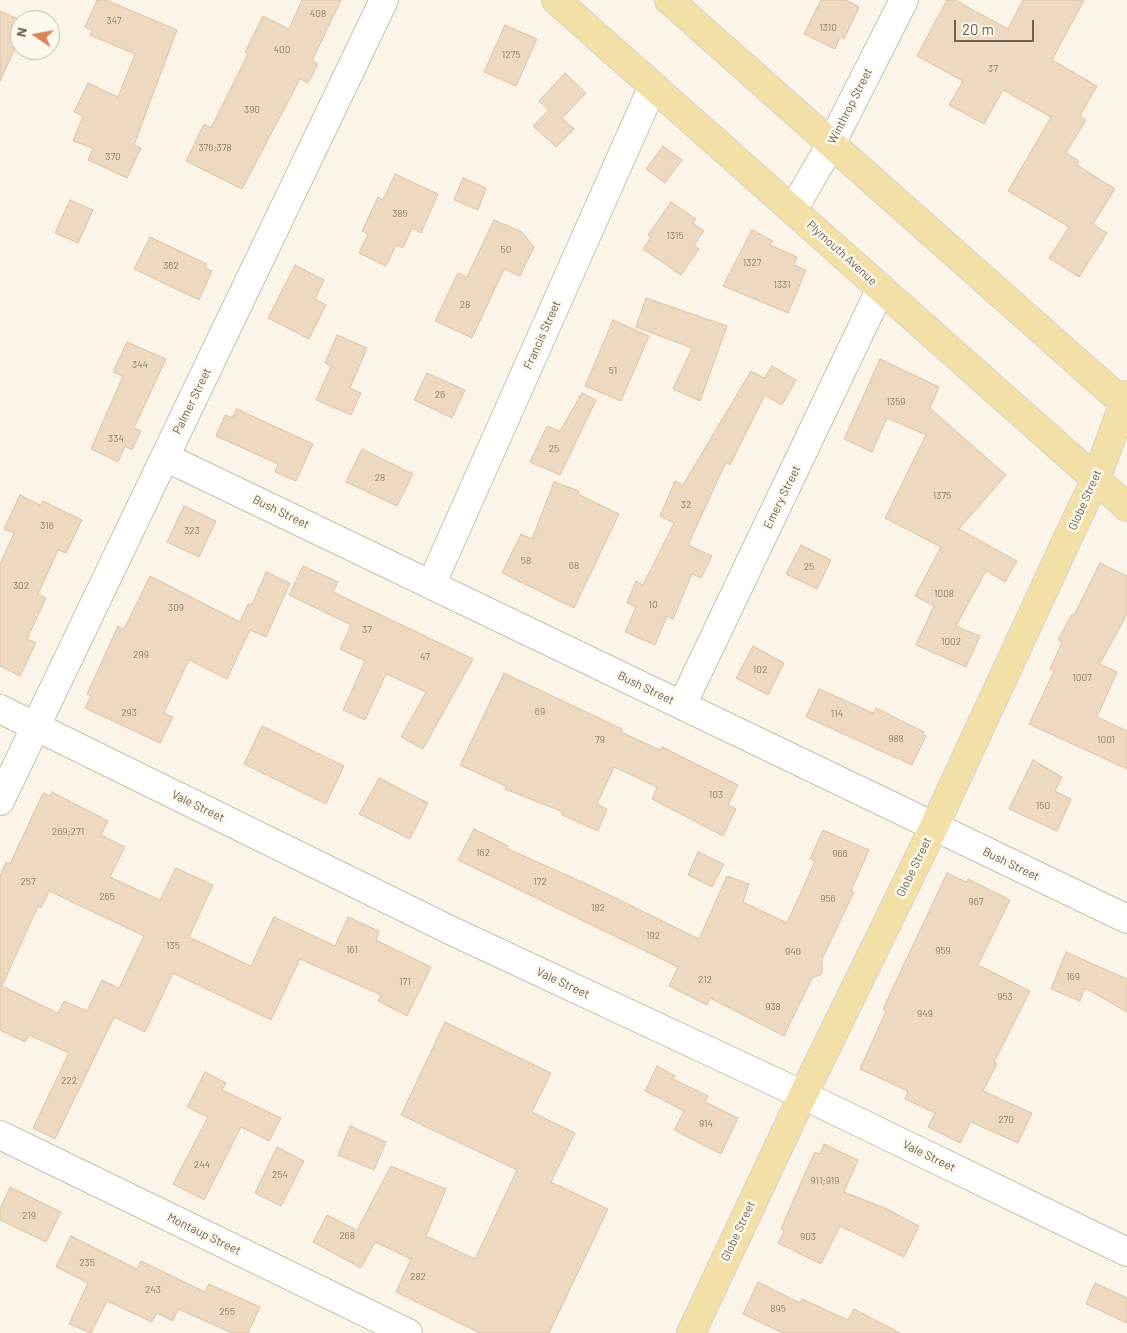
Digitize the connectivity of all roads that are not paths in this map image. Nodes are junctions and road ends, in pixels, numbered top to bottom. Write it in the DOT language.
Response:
graph roads {
  1 [pos="384,0"];
  2 [pos="556,0"];
  3 [pos="669,0"];
  4 [pos="904,0"];
  5 [pos="653,86"];
  6 [pos="831,144"];
  7 [pos="793,210"];
  8 [pos="881,288"];
  9 [pos="1126,401"];
  10 [pos="165,457"];
  11 [pos="1096,479"];
  12 [pos="1127,507"];
  13 [pos="431,584"];
  14 [pos="682,705"];
  15 [pos="0,710"];
  16 [pos="36,726"];
  17 [pos="0,801"];
  18 [pos="934,827"];
  19 [pos="1127,919"];
  20 [pos="803,1095"];
  21 [pos="0,1135"];
  22 [pos="1127,1252"];
  23 [pos="408,1333"];
  24 [pos="691,1333"];
  1 -- 10 [label="street, Palmer Street"];
  2 -- 5 [label="main road, Plymouth Avenue"];
  3 -- 6 [label="main road"];
  4 -- 6 [label="street, Winthrop Street"];
  5 -- 7 [label="main road, Plymouth Avenue"];
  5 -- 13 [label="street, Francis Street"];
  6 -- 7 [label="street, Winthrop Street"];
  6 -- 9 [label="main road"];
  7 -- 8 [label="main road, Plymouth Avenue"];
  8 -- 11 [label="main road, Plymouth Avenue"];
  8 -- 14 [label="street, Emery Street"];
  9 -- 11 [label="main road, Globe Street"];
  10 -- 13 [label="street, Bush Street"];
  10 -- 16 [label="street, Palmer Street"];
  11 -- 12 [label="main road, Plymouth Avenue"];
  11 -- 18 [label="main road, Globe Street"];
  13 -- 14 [label="street, Bush Street"];
  14 -- 18 [label="street, Bush Street"];
  15 -- 16 [label="street, Vale Street"];
  16 -- 17 [label="street, Palmer Street"];
  16 -- 20 [label="street, Vale Street"];
  18 -- 19 [label="street, Bush Street"];
  18 -- 20 [label="main road, Globe Street"];
  20 -- 22 [label="street, Vale Street"];
  20 -- 24 [label="main road, Globe Street"];
  21 -- 23 [label="street, Montaup Street"];
}
